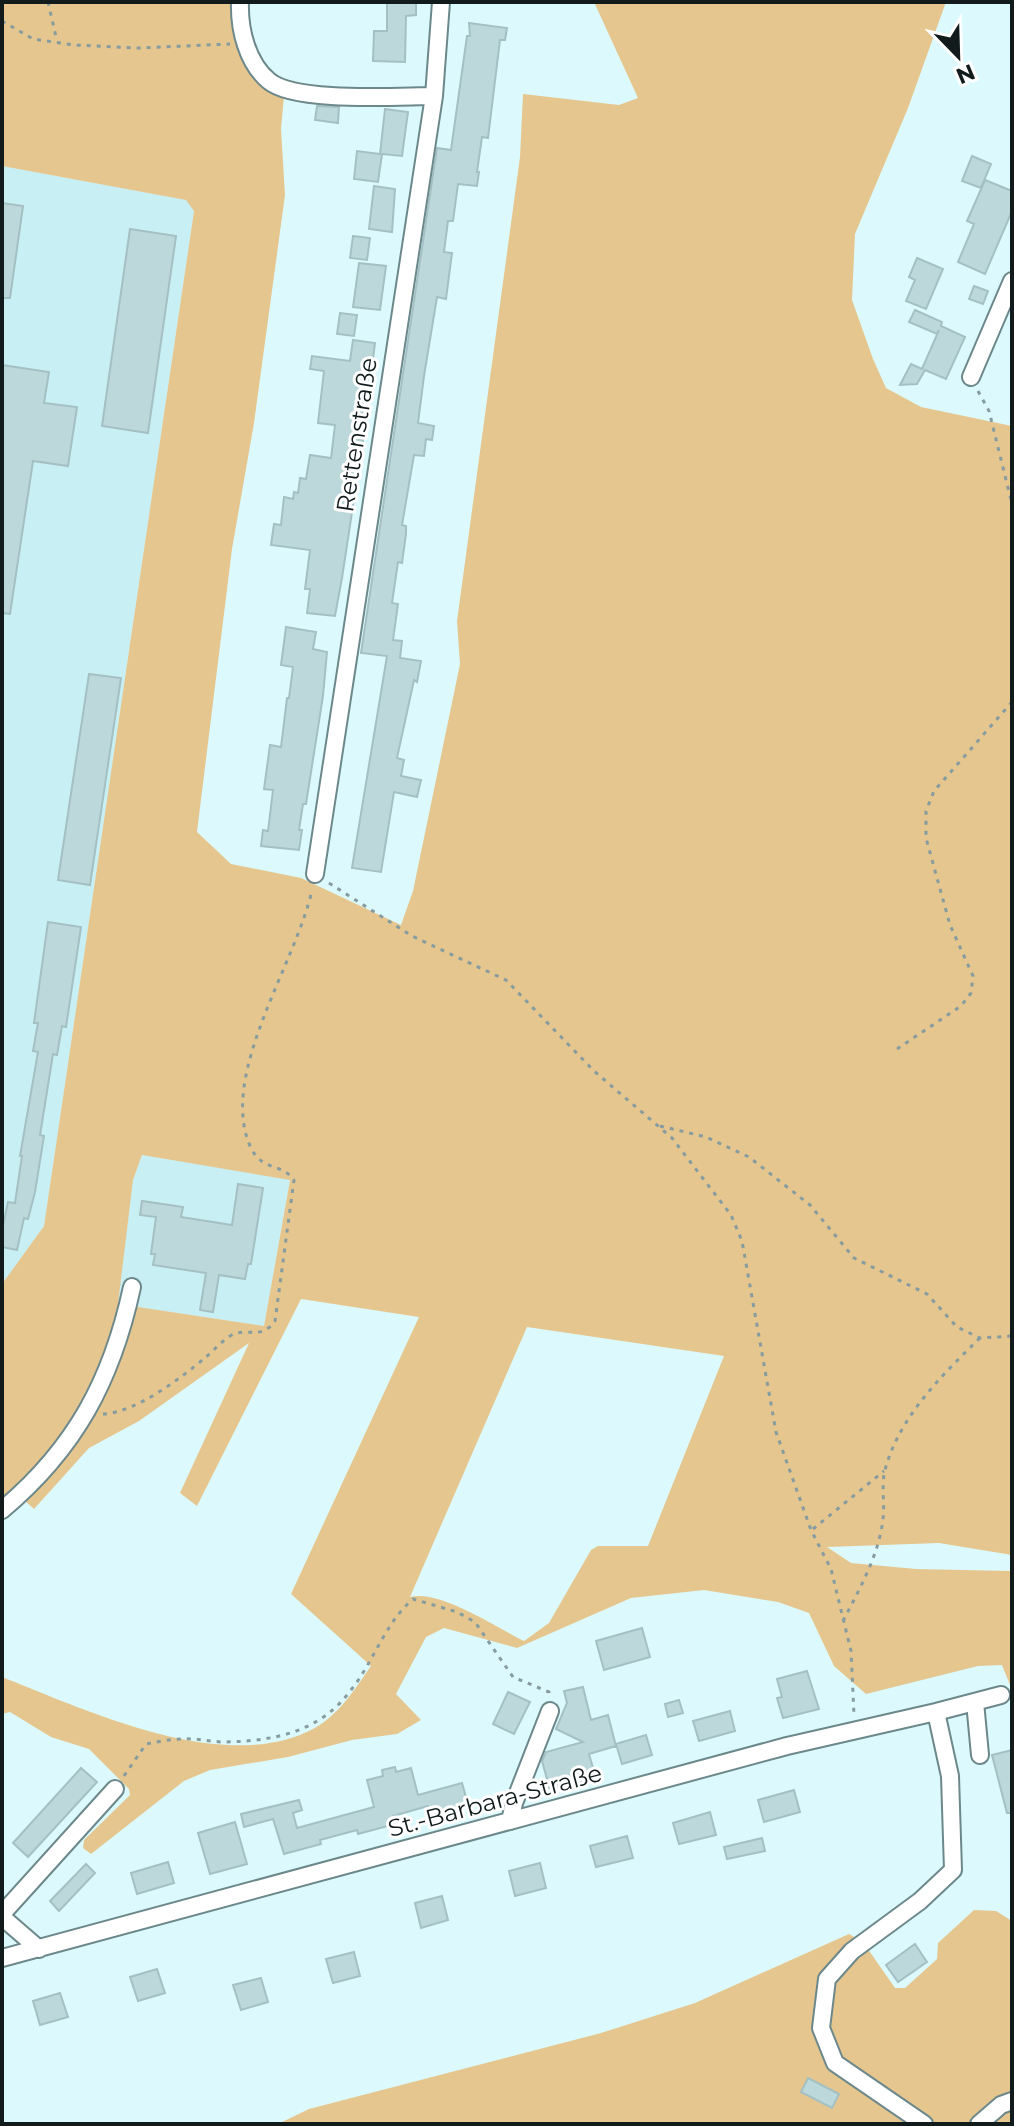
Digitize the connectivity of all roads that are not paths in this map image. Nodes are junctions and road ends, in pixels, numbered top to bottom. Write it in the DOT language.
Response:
graph roads {
  1 [pos="240,2"];
  2 [pos="441,2"];
  3 [pos="434,96"];
  4 [pos="1012,281"];
  5 [pos="971,377"];
  6 [pos="315,874"];
  7 [pos="132,1287"];
  8 [pos="2,1510"];
  9 [pos="1001,1695"];
  10 [pos="975,1702"];
  11 [pos="550,1711"];
  12 [pos="936,1712"];
  13 [pos="980,1755"];
  14 [pos="115,1789"];
  15 [pos="510,1821"];
  16 [pos="2,1915"];
  17 [pos="39,1949"];
  18 [pos="2,1958"];
  19 [pos="1006,2103"];
  20 [pos="924,2124"];
  21 [pos="979,2124"];
  22 [pos="1001,2124"];
  1 -- 3 [label="street"];
  2 -- 3 [label="street, Rettenstraße"];
  3 -- 6 [label="street, Rettenstraße"];
  4 -- 5 [label="street"];
  7 -- 8 [label="street"];
  9 -- 10 [label="street, St.-Barbara-Straße"];
  10 -- 12 [label="street, St.-Barbara-Straße"];
  10 -- 13 [label="street"];
  11 -- 15 [label="street"];
  12 -- 15 [label="street, St.-Barbara-Straße"];
  12 -- 20 [label="street"];
  14 -- 16 [label="street"];
  15 -- 17 [label="street, St.-Barbara-Straße"];
  16 -- 17 [label="street"];
  17 -- 18 [label="street, St.-Barbara-Straße"];
  19 -- 21 [label="street"];
  19 -- 22 [label="street"];
}
